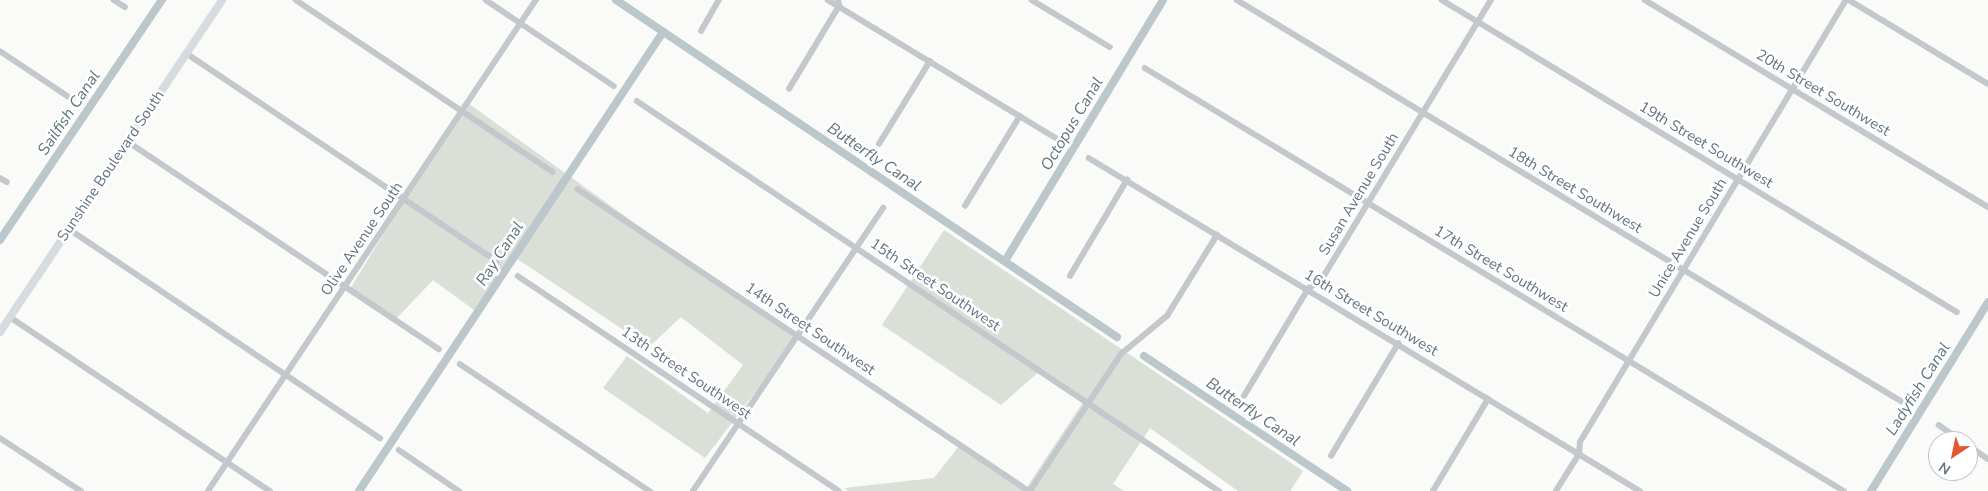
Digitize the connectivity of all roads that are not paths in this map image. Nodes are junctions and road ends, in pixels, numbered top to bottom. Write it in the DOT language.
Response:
graph roads {
  1 [pos="114,0"];
  2 [pos="222,0"];
  3 [pos="296,0"];
  4 [pos="486,0"];
  5 [pos="536,0"];
  6 [pos="719,0"];
  7 [pos="828,0"];
  8 [pos="1032,0"];
  9 [pos="1237,0"];
  10 [pos="1442,0"];
  11 [pos="1491,0"];
  12 [pos="1645,0"];
  13 [pos="1848,0"];
  14 [pos="838,3"];
  15 [pos="125,7"];
  16 [pos="1478,22"];
  17 [pos="521,24"];
  18 [pos="701,32"];
  19 [pos="1110,47"];
  20 [pos="0,50"];
  21 [pos="186,53"];
  22 [pos="930,61"];
  23 [pos="1145,68"];
  24 [pos="1988,84"];
  25 [pos="614,86"];
  26 [pos="1793,89"];
  27 [pos="788,90"];
  28 [pos="72,99"];
  29 [pos="636,101"];
  30 [pos="462,111"];
  31 [pos="1423,112"];
  32 [pos="1020,116"];
  33 [pos="1056,138"];
  34 [pos="127,141"];
  35 [pos="879,144"];
  36 [pos="1089,158"];
  37 [pos="554,172"];
  38 [pos="0,178"];
  39 [pos="1738,179"];
  40 [pos="1127,180"];
  41 [pos="6,182"];
  42 [pos="578,188"];
  43 [pos="404,199"];
  44 [pos="1368,203"];
  45 [pos="965,206"];
  46 [pos="1988,207"];
  47 [pos="883,208"];
  48 [pos="69,229"];
  49 [pos="1217,235"];
  50 [pos="856,248"];
  51 [pos="497,261"];
  52 [pos="1683,270"];
  53 [pos="518,276"];
  54 [pos="1070,276"];
  55 [pos="345,286"];
  56 [pos="1308,289"];
  57 [pos="1957,312"];
  58 [pos="10,317"];
  59 [pos="0,332"];
  60 [pos="797,335"];
  61 [pos="1398,344"];
  62 [pos="439,350"];
  63 [pos="1628,360"];
  64 [pos="460,364"];
  65 [pos="286,375"];
  66 [pos="1244,396"];
  67 [pos="1488,399"];
  68 [pos="1901,401"];
  69 [pos="1088,404"];
  70 [pos="738,424"];
  71 [pos="1939,426"];
  72 [pos="1947,431"];
  73 [pos="0,438"];
  74 [pos="380,438"];
  75 [pos="399,450"];
  76 [pos="1579,454"];
  77 [pos="1331,456"];
  78 [pos="227,462"];
  79 [pos="80,491"];
  80 [pos="208,491"];
  81 [pos="270,491"];
  82 [pos="459,491"];
  83 [pos="650,491"];
  84 [pos="693,491"];
  85 [pos="840,491"];
  86 [pos="1030,491"];
  87 [pos="1219,491"];
  88 [pos="1433,491"];
  89 [pos="1556,491"];
  90 [pos="1640,491"];
  91 [pos="1844,491"];
  1 -- 15 [label="street"];
  2 -- 21 [label="street, Sunshine Boulevard South"];
  3 -- 30 [label="street"];
  4 -- 17 [label="street"];
  5 -- 17 [label="street, Olive Avenue South"];
  6 -- 18 [label="street"];
  7 -- 14 [label="street"];
  8 -- 19 [label="street"];
  9 -- 31 [label="street, 18th Street Southwest"];
  10 -- 16 [label="street, 19th Street Southwest"];
  11 -- 16 [label="street, Susan Avenue South"];
  12 -- 26 [label="street, 20th Street Southwest"];
  13 -- 24 [label="street"];
  13 -- 26 [label="street, Unice Avenue South"];
  14 -- 22 [label="street"];
  14 -- 27 [label="street"];
  16 -- 31 [label="street, Susan Avenue South"];
  16 -- 39 [label="street, 19th Street Southwest"];
  17 -- 25 [label="street"];
  17 -- 30 [label="street, Olive Avenue South"];
  20 -- 28 [label="street"];
  21 -- 34 [label="street, Sunshine Boulevard South"];
  21 -- 43 [label="street"];
  22 -- 32 [label="street"];
  22 -- 35 [label="street"];
  23 -- 44 [label="street, 17th Street Southwest"];
  26 -- 39 [label="street, Unice Avenue South"];
  26 -- 46 [label="street, 20th Street Southwest"];
  29 -- 50 [label="street, 15th Street Southwest"];
  30 -- 37 [label="street"];
  30 -- 43 [label="street, Olive Avenue South"];
  31 -- 44 [label="street, Susan Avenue South"];
  31 -- 52 [label="street, 18th Street Southwest"];
  32 -- 33 [label="street"];
  32 -- 45 [label="street"];
  34 -- 48 [label="street, Sunshine Boulevard South"];
  34 -- 55 [label="street"];
  36 -- 40 [label="street, 16th Street Southwest"];
  38 -- 41 [label="street"];
  39 -- 52 [label="street, Unice Avenue South"];
  39 -- 57 [label="street, 19th Street Southwest"];
  40 -- 49 [label="street, 16th Street Southwest"];
  40 -- 54 [label="street"];
  42 -- 60 [label="street, 14th Street Southwest"];
  43 -- 51 [label="street"];
  43 -- 55 [label="street, Olive Avenue South"];
  44 -- 56 [label="street, Susan Avenue South"];
  44 -- 63 [label="street, 17th Street Southwest"];
  47 -- 50 [label="street"];
  48 -- 58 [label="street, Sunshine Boulevard South"];
  48 -- 65 [label="street"];
  49 -- 56 [label="street, 16th Street Southwest"];
  49 -- 69 [label="street"];
  50 -- 60 [label="street"];
  50 -- 69 [label="street, 15th Street Southwest"];
  52 -- 63 [label="street, Unice Avenue South"];
  52 -- 68 [label="street, 18th Street Southwest"];
  53 -- 70 [label="street, 13th Street Southwest"];
  55 -- 62 [label="street"];
  55 -- 65 [label="street, Olive Avenue South"];
  56 -- 61 [label="street, 16th Street Southwest"];
  56 -- 66 [label="street, Susan Avenue South"];
  58 -- 59 [label="street, Sunshine Boulevard South"];
  58 -- 78 [label="street"];
  60 -- 70 [label="street"];
  60 -- 86 [label="street, 14th Street Southwest"];
  61 -- 67 [label="street, 16th Street Southwest"];
  61 -- 77 [label="street"];
  63 -- 76 [label="street, Unice Avenue South"];
  63 -- 91 [label="street, 17th Street Southwest"];
  64 -- 83 [label="street"];
  65 -- 74 [label="street"];
  65 -- 78 [label="street, Olive Avenue South"];
  67 -- 76 [label="street, 16th Street Southwest"];
  67 -- 88 [label="street"];
  69 -- 86 [label="street"];
  69 -- 87 [label="street, 15th Street Southwest"];
  70 -- 84 [label="street"];
  70 -- 85 [label="street, 13th Street Southwest"];
  71 -- 72 [label="street"];
  73 -- 79 [label="street"];
  75 -- 82 [label="street"];
  76 -- 89 [label="street, Unice Avenue South"];
  76 -- 90 [label="street, 16th Street Southwest"];
  78 -- 80 [label="street, Olive Avenue South"];
  78 -- 81 [label="street"];
}
